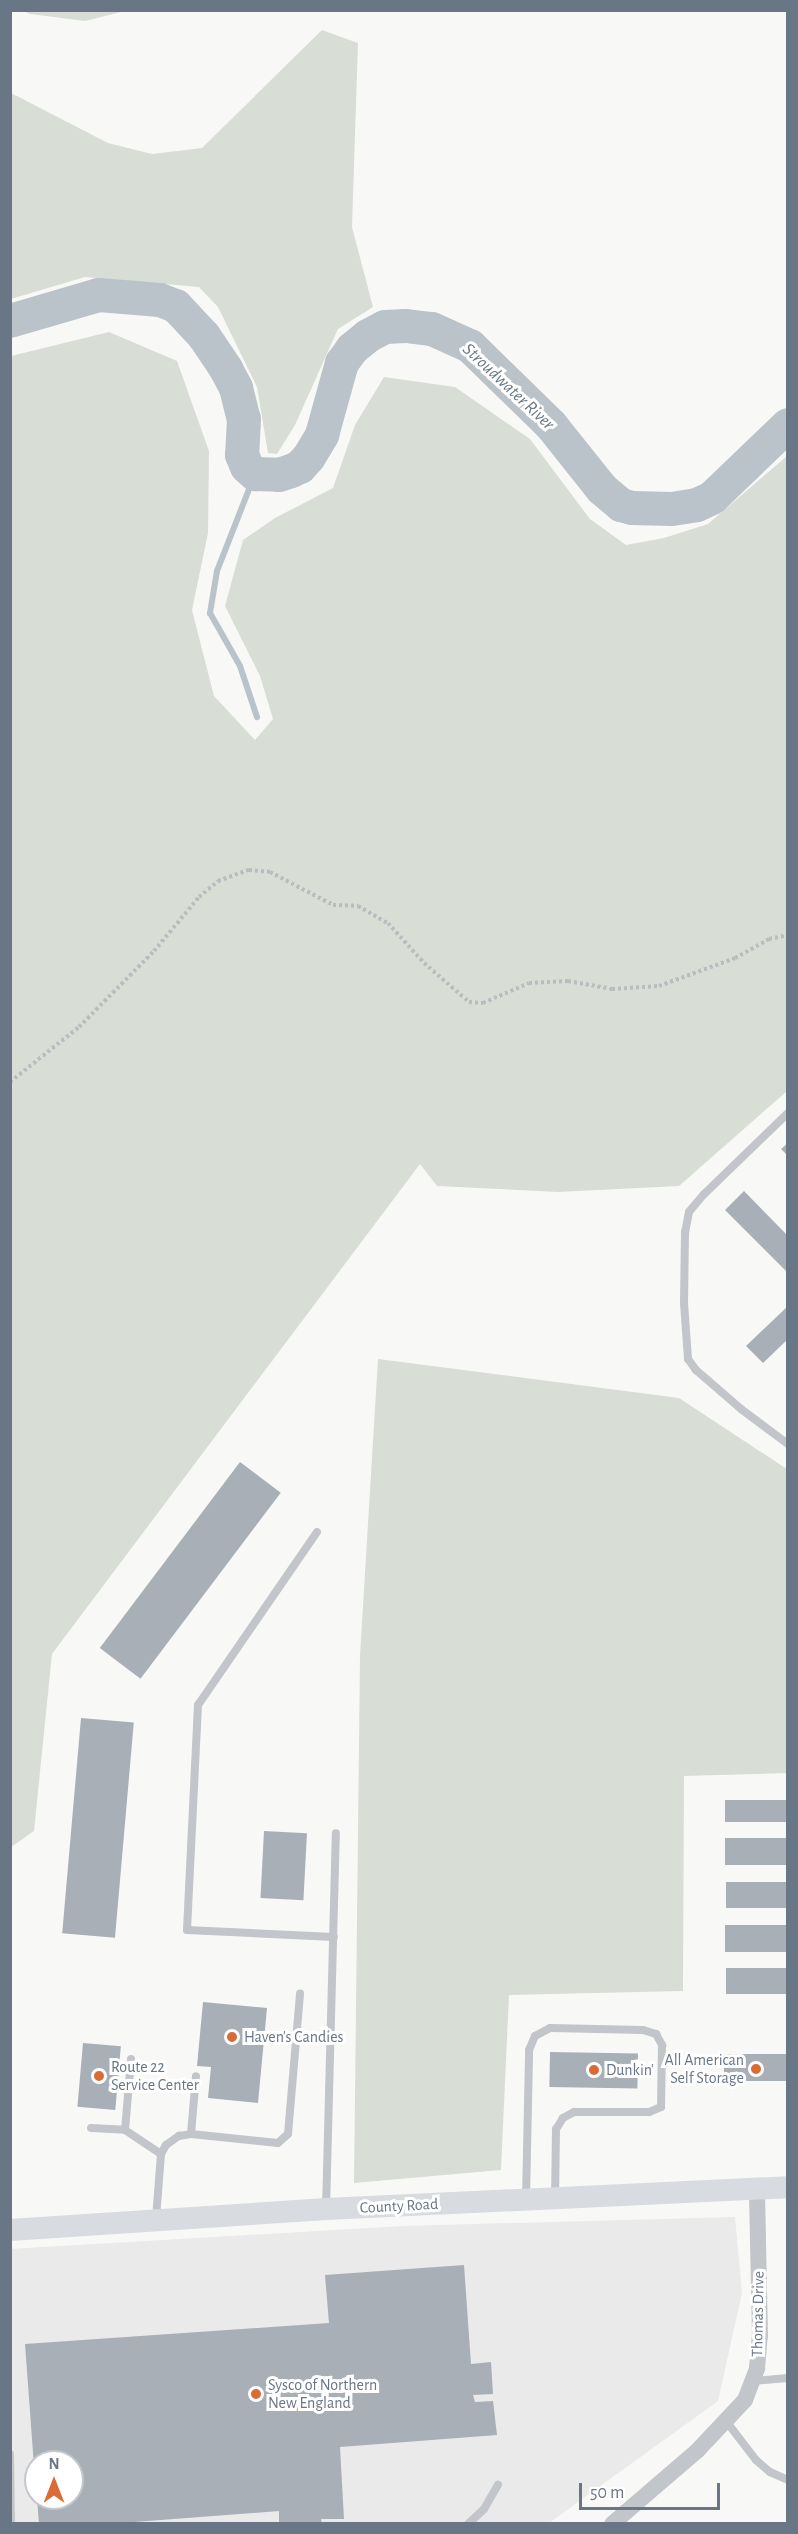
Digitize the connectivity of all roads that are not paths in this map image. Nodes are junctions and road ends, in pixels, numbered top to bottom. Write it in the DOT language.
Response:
graph roads {
  1 [pos="788,1113"];
  2 [pos="788,1444"];
  3 [pos="317,1532"];
  4 [pos="336,1833"];
  5 [pos="334,1937"];
  6 [pos="300,1994"];
  7 [pos="131,2058"];
  8 [pos="196,2076"];
  9 [pos="91,2128"];
  10 [pos="125,2130"];
  11 [pos="191,2134"];
  12 [pos="161,2154"];
  13 [pos="788,2187"];
  14 [pos="757,2188"];
  15 [pos="555,2198"];
  16 [pos="526,2199"];
  17 [pos="326,2209"];
  18 [pos="156,2219"];
  19 [pos="10,2230"];
  20 [pos="788,2378"];
  21 [pos="752,2381"];
  22 [pos="726,2421"];
  23 [pos="10,2454"];
  24 [pos="788,2480"];
  25 [pos="498,2485"];
  26 [pos="11,2523"];
  27 [pos="468,2523"];
  28 [pos="612,2523"];
  1 -- 2 [label="lane"];
  3 -- 5 [label="lane"];
  4 -- 5 [label="lane"];
  5 -- 17 [label="lane"];
  6 -- 11 [label="lane"];
  7 -- 10 [label="lane"];
  8 -- 11 [label="lane"];
  9 -- 10 [label="lane"];
  10 -- 12 [label="lane"];
  11 -- 12 [label="lane"];
  12 -- 18 [label="lane"];
  13 -- 14 [label="main road, County Road"];
  14 -- 15 [label="main road, County Road"];
  14 -- 21 [label="street, Thomas Drive"];
  15 -- 16 [label="main road, County Road"];
  15 -- 16 [label="lane"];
  16 -- 17 [label="main road, County Road"];
  17 -- 18 [label="main road, County Road"];
  18 -- 19 [label="main road, County Road"];
  20 -- 21 [label="lane"];
  21 -- 22 [label="street, Thomas Drive"];
  22 -- 24 [label="lane"];
  22 -- 28 [label="street, Thomas Drive"];
  23 -- 26 [label="lane"];
  25 -- 27 [label="lane"];
}
